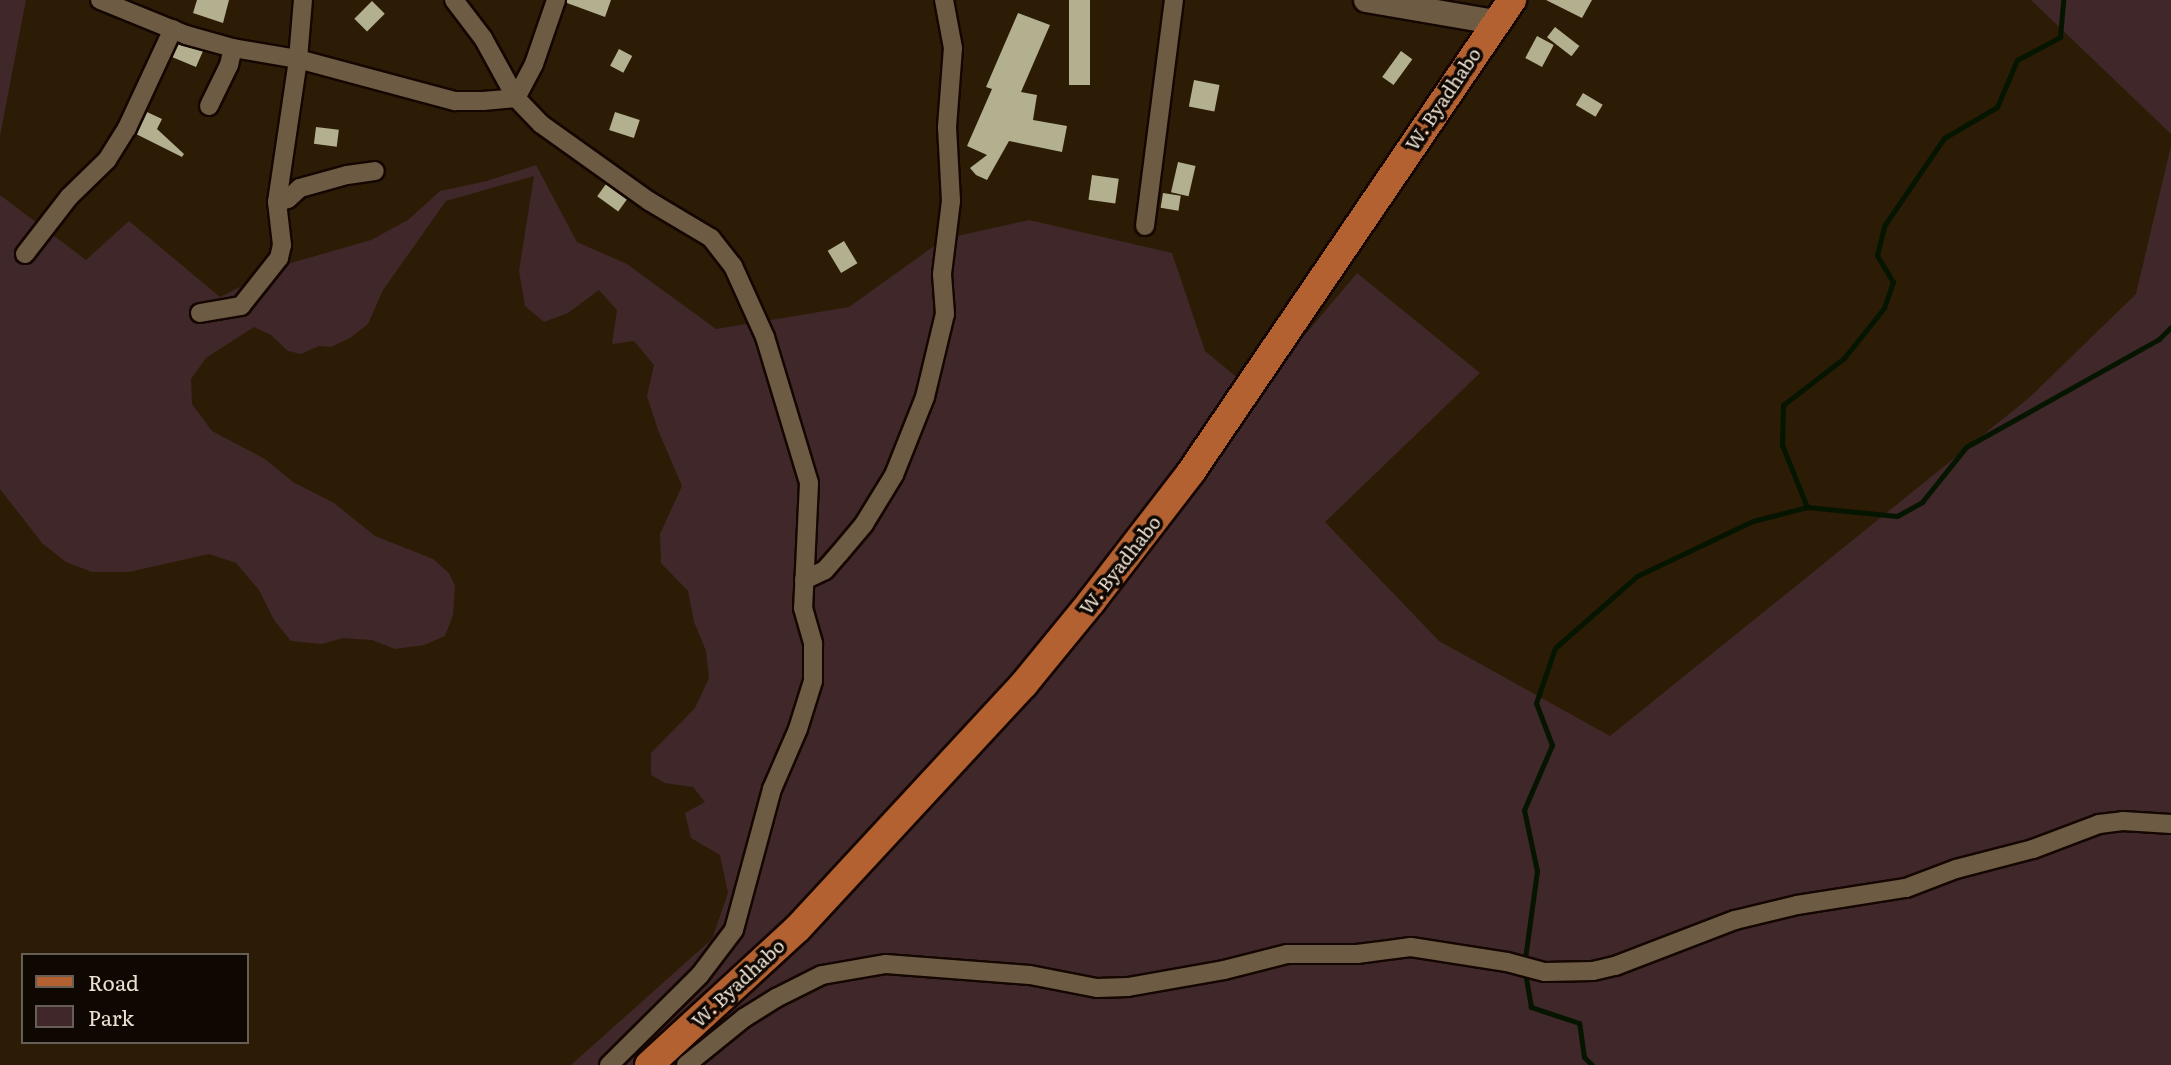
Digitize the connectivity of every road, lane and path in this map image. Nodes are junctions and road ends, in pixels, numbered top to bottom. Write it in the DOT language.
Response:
graph roads {
  1 [pos="100,0"];
  2 [pos="303,0"];
  3 [pos="454,0"];
  4 [pos="556,0"];
  5 [pos="944,0"];
  6 [pos="1174,0"];
  7 [pos="1366,0"];
  8 [pos="1504,11"];
  9 [pos="173,29"];
  10 [pos="233,48"];
  11 [pos="298,59"];
  12 [pos="516,98"];
  13 [pos="209,106"];
  14 [pos="375,171"];
  15 [pos="277,202"];
  16 [pos="1145,226"];
  17 [pos="25,254"];
  18 [pos="200,313"];
  19 [pos="804,580"];
  20 [pos="2171,824"];
  21 [pos="609,1065"];
  22 [pos="649,1065"];
  23 [pos="686,1065"];
  1 -- 9 [label="street"];
  2 -- 11 [label="street"];
  3 -- 12 [label="street"];
  4 -- 12 [label="street"];
  5 -- 19 [label="street"];
  6 -- 16 [label="street"];
  7 -- 8 [label="street"];
  8 -- 22 [label="main road, W. Byadhabo"];
  9 -- 10 [label="street"];
  9 -- 17 [label="street"];
  10 -- 11 [label="street"];
  10 -- 13 [label="street"];
  11 -- 12 [label="street"];
  11 -- 15 [label="street"];
  12 -- 19 [label="street"];
  14 -- 15 [label="street"];
  15 -- 18 [label="street"];
  19 -- 21 [label="street"];
  20 -- 23 [label="street"];
}
